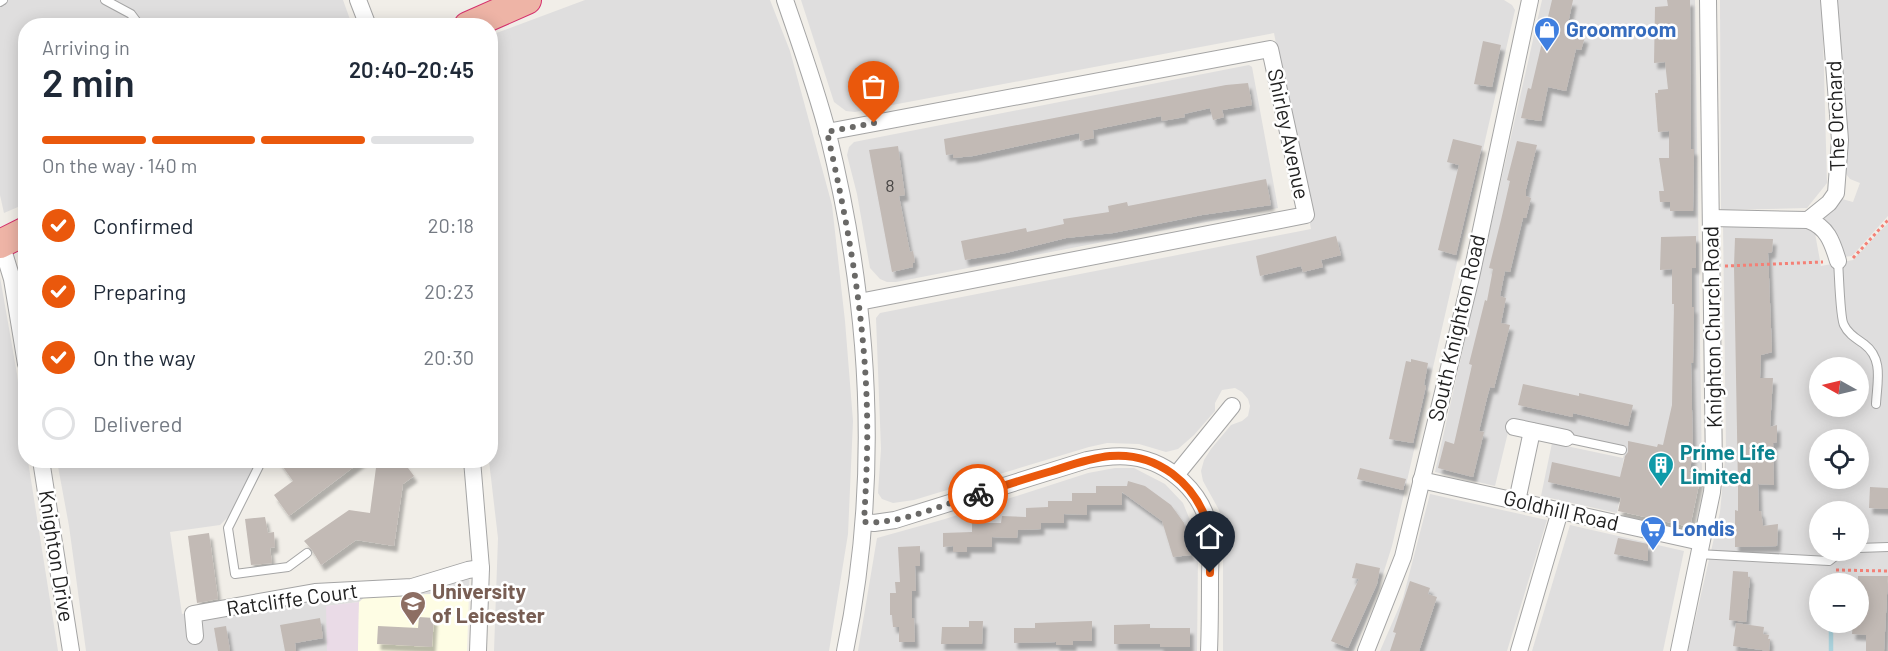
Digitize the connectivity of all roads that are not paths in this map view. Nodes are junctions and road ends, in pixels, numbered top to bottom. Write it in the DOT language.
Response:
graph roads {
  1 [pos="105,0"];
  2 [pos="358,0"];
  3 [pos="785,0"];
  4 [pos="1529,0"];
  5 [pos="1708,0"];
  6 [pos="1830,0"];
  7 [pos="514,2"];
  8 [pos="134,18"];
  9 [pos="365,18"];
  10 [pos="483,18"];
  11 [pos="827,132"];
  12 [pos="1711,218"];
  13 [pos="1808,220"];
  14 [pos="18,235"];
  15 [pos="0,244"];
  16 [pos="1838,261"];
  17 [pos="859,302"];
  18 [pos="18,315"];
  19 [pos="1876,404"];
  20 [pos="1232,406"];
  21 [pos="1514,427"];
  22 [pos="1532,431"];
  23 [pos="1566,438"];
  24 [pos="1622,450"];
  25 [pos="42,468"];
  26 [pos="258,468"];
  27 [pos="473,468"];
  28 [pos="1176,475"];
  29 [pos="1421,480"];
  30 [pos="1517,501"];
  31 [pos="1560,511"];
  32 [pos="864,522"];
  33 [pos="1888,547"];
  34 [pos="1700,548"];
  35 [pos="1869,548"];
  36 [pos="308,553"];
  37 [pos="1809,559"];
  38 [pos="481,568"];
  39 [pos="195,636"];
  40 [pos="71,651"];
  41 [pos="478,651"];
  42 [pos="845,651"];
  43 [pos="1209,651"];
  44 [pos="1366,651"];
  45 [pos="1519,651"];
  46 [pos="1679,651"];
  1 -- 8 [label="lane"];
  2 -- 9 [label="street"];
  3 -- 11 [label="street"];
  4 -- 29 [label="street, South Knighton Road"];
  5 -- 12 [label="street, Knighton Church Road"];
  6 -- 13 [label="street, The Orchard"];
  7 -- 10 [label="highway"];
  11 -- 17 [label="street"];
  11 -- 17 [label="street, Shirley Avenue"];
  12 -- 13 [label="street"];
  12 -- 34 [label="street, Knighton Church Road"];
  13 -- 16 [label="street"];
  14 -- 15 [label="highway"];
  15 -- 18 [label="street"];
  16 -- 19 [label="lane"];
  17 -- 32 [label="street"];
  20 -- 28 [label="street"];
  21 -- 22 [label="street"];
  22 -- 23 [label="street"];
  22 -- 30 [label="street"];
  23 -- 24 [label="lane"];
  25 -- 40 [label="street, Knighton Drive"];
  26 -- 36 [label="lane"];
  27 -- 38 [label="street"];
  28 -- 32 [label="street"];
  28 -- 43 [label="street"];
  29 -- 30 [label="street, Goldhill Road"];
  29 -- 44 [label="street, South Knighton Road"];
  30 -- 31 [label="street, Goldhill Road"];
  31 -- 34 [label="street, Goldhill Road"];
  31 -- 45 [label="street"];
  32 -- 42 [label="street"];
  33 -- 35 [label="lane"];
  34 -- 37 [label="lane"];
  34 -- 46 [label="street, Knighton Church Road"];
  38 -- 39 [label="street, Ratcliffe Court"];
  38 -- 41 [label="street"];
}
